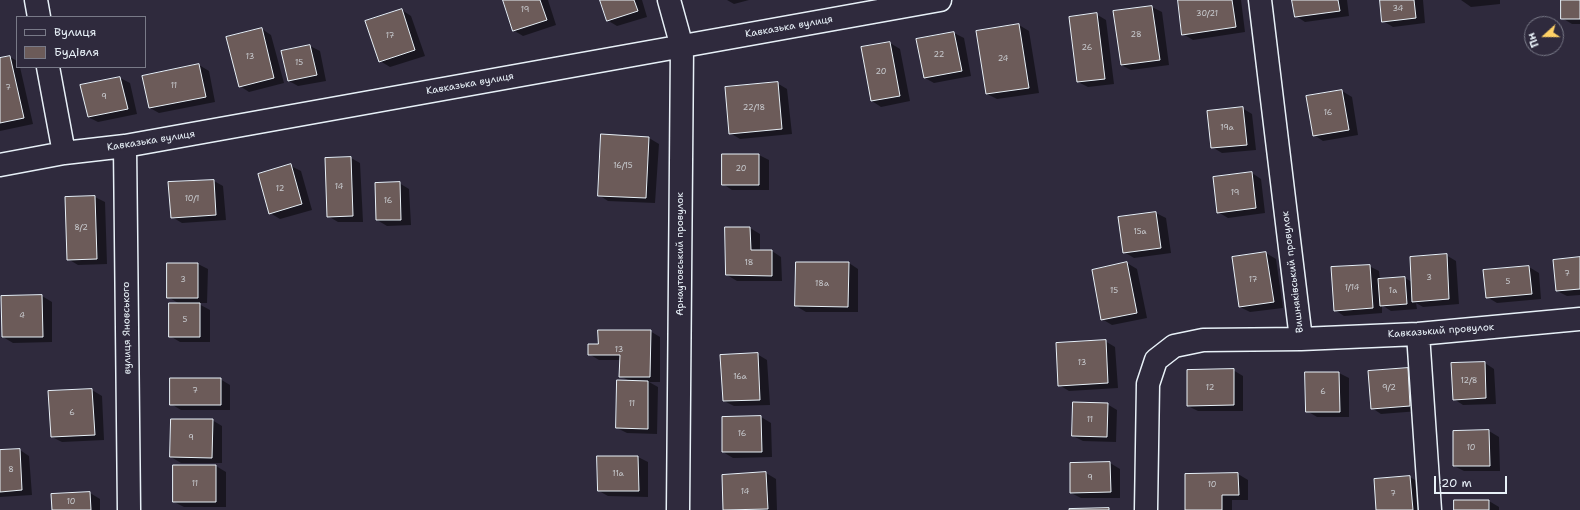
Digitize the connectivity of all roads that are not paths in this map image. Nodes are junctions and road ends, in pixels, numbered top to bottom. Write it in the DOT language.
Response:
graph roads {
  1 [pos="36,0"];
  2 [pos="670,0"];
  3 [pos="940,0"];
  4 [pos="1260,0"];
  5 [pos="39,16"];
  6 [pos="682,46"];
  7 [pos="48,68"];
  8 [pos="125,146"];
  9 [pos="64,153"];
  10 [pos="0,165"];
  11 [pos="1580,319"];
  12 [pos="1418,334"];
  13 [pos="1301,339"];
  14 [pos="129,510"];
  15 [pos="678,510"];
  16 [pos="1146,510"];
  17 [pos="1430,510"];
  1 -- 5 [label="street"];
  2 -- 6 [label="street, Арнаутовський провулок"];
  3 -- 6 [label="street, Кавказька вулиця"];
  4 -- 13 [label="street, Вишняківський провулок"];
  6 -- 8 [label="street, Кавказька вулиця"];
  6 -- 15 [label="street, Арнаутовський провулок"];
  7 -- 9 [label="street"];
  8 -- 9 [label="street, Кавказька вулиця"];
  8 -- 14 [label="street, вулиця Яновського"];
  9 -- 10 [label="street, Кавказька вулиця"];
  11 -- 12 [label="street, Кавказький провулок"];
  12 -- 13 [label="street, Кавказький провулок"];
  12 -- 17 [label="street"];
  13 -- 16 [label="street, Вишняківський провулок"];
}
